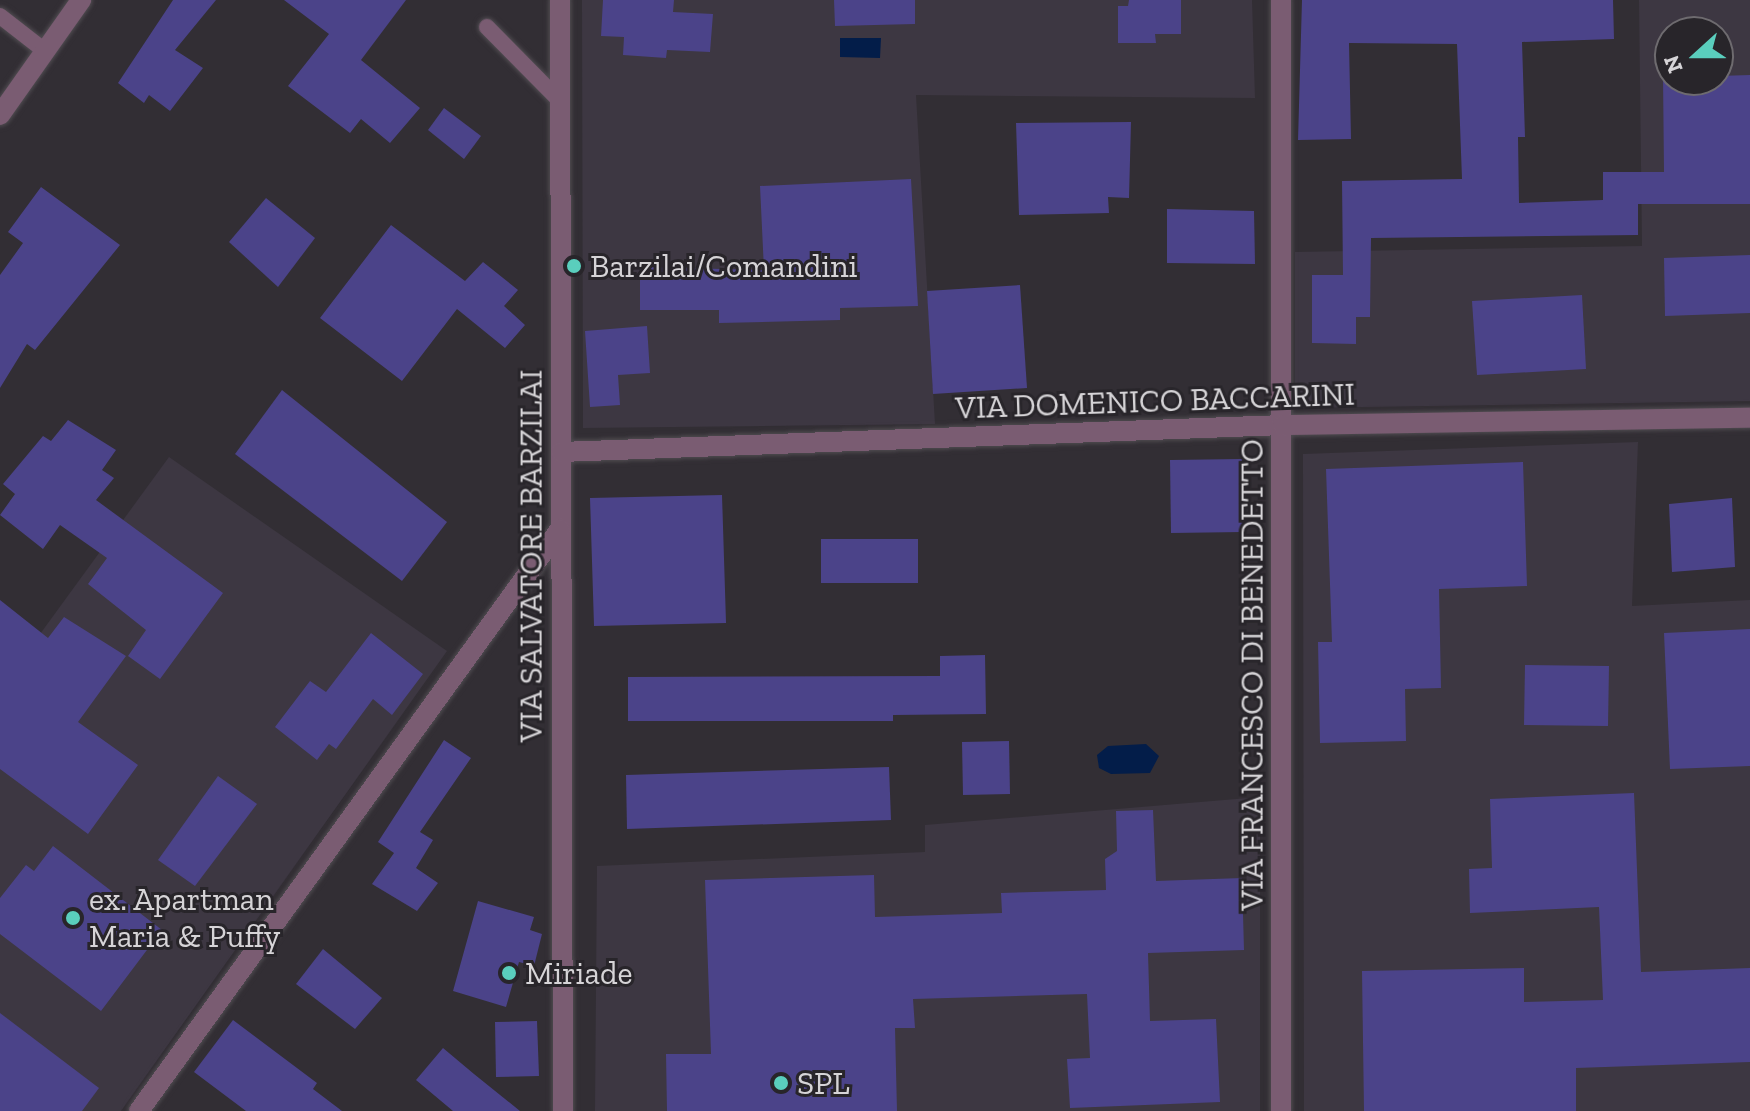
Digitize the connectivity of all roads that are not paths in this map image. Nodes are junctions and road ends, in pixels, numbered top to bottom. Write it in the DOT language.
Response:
graph roads {
  1 [pos="81,0"];
  2 [pos="560,0"];
  3 [pos="1281,0"];
  4 [pos="0,16"];
  5 [pos="487,27"];
  6 [pos="45,51"];
  7 [pos="560,101"];
  8 [pos="0,115"];
  9 [pos="1750,418"];
  10 [pos="1283,425"];
  11 [pos="561,452"];
  12 [pos="560,529"];
  13 [pos="139,1111"];
  14 [pos="563,1111"];
  15 [pos="1281,1111"];
  1 -- 6 [label="street"];
  2 -- 7 [label="street, VIA SALVATORE BARZILAI"];
  3 -- 10 [label="street, VIA FRANCESCO DI BENEDETTO"];
  4 -- 6 [label="lane"];
  5 -- 7 [label="lane"];
  6 -- 8 [label="street"];
  7 -- 11 [label="street, VIA SALVATORE BARZILAI"];
  9 -- 10 [label="street, VIA DOMENICO BACCARINI"];
  10 -- 11 [label="street, VIA DOMENICO BACCARINI"];
  10 -- 15 [label="street, VIA FRANCESCO DI BENEDETTO"];
  11 -- 12 [label="street, VIA SALVATORE BARZILAI"];
  12 -- 13 [label="street"];
  12 -- 14 [label="street, VIA SALVATORE BARZILAI"];
}
